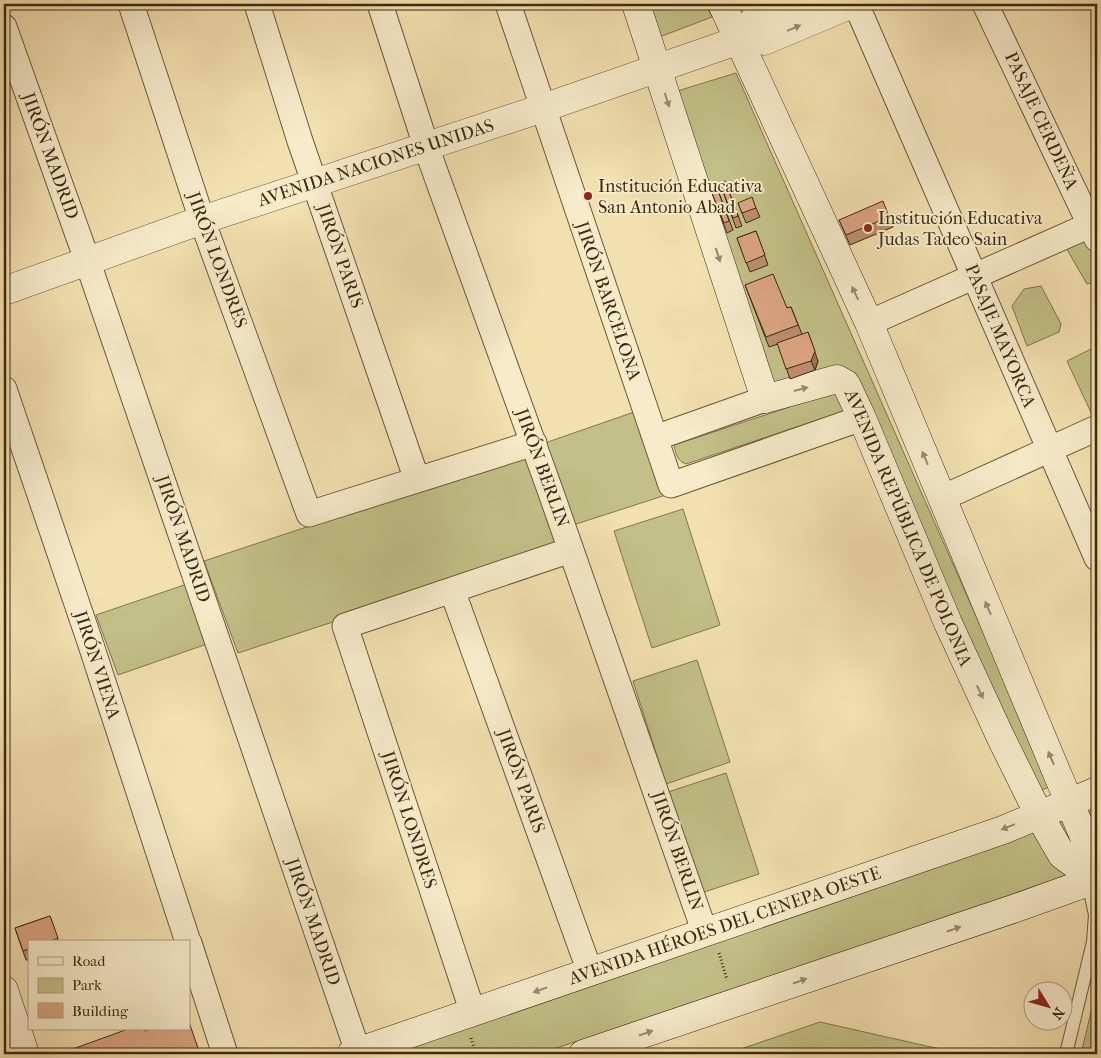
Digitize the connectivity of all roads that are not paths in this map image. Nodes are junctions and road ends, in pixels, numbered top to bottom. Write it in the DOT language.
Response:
graph roads {
  1 [pos="131,4"];
  2 [pos="257,4"];
  3 [pos="380,4"];
  4 [pos="508,4"];
  5 [pos="636,4"];
  6 [pos="722,4"];
  7 [pos="791,4"];
  8 [pos="852,4"];
  9 [pos="856,4"];
  10 [pos="985,4"];
  11 [pos="4,26"];
  12 [pos="743,39"];
  13 [pos="657,70"];
  14 [pos="543,108"];
  15 [pos="427,147"];
  16 [pos="315,183"];
  17 [pos="202,220"];
  18 [pos="1094,232"];
  19 [pos="87,260"];
  20 [pos="975,276"];
  21 [pos="4,291"];
  22 [pos="869,323"];
  23 [pos="4,390"];
  24 [pos="765,399"];
  25 [pos="862,418"];
  26 [pos="1097,428"];
  27 [pos="655,438"];
  28 [pos="534,443"];
  29 [pos="1049,450"];
  30 [pos="417,480"];
  31 [pos="942,498"];
  32 [pos="571,550"];
  33 [pos="1097,558"];
  34 [pos="452,590"];
  35 [pos="1097,791"];
  36 [pos="1069,803"];
  37 [pos="1039,814"];
  38 [pos="1090,877"];
  39 [pos="709,932"];
  40 [pos="187,940"];
  41 [pos="190,949"];
  42 [pos="590,972"];
  43 [pos="4,990"];
  44 [pos="473,1013"];
  45 [pos="354,1053"];
  46 [pos="25,1054"];
  47 [pos="225,1054"];
  48 [pos="583,1054"];
  49 [pos="1066,1054"];
  1 -- 17 [label="street, JIRÓN LONDRES"];
  2 -- 16 [label="street, JIRÓN PARIS"];
  3 -- 15 [label="street, JIRÓN BERLIN"];
  4 -- 14 [label="street, JIRÓN BARCELONA"];
  5 -- 13 [label="main road"];
  6 -- 12 [label="main road"];
  7 -- 12 [label="main road"];
  12 -- 8 [label="main road, AVENIDA NACIONES UNIDAS, one-way"];
  9 -- 20 [label="street, PASAJE MAYORCA"];
  10 -- 18 [label="street, PASAJE CERDEÑA"];
  11 -- 19 [label="street, JIRÓN MADRID"];
  12 -- 13 [label="main road, AVENIDA NACIONES UNIDAS"];
  22 -- 12 [label="main road, one-way"];
  13 -- 14 [label="main road, AVENIDA NACIONES UNIDAS"];
  13 -- 24 [label="main road, one-way"];
  14 -- 15 [label="main road, AVENIDA NACIONES UNIDAS"];
  14 -- 27 [label="street, JIRÓN BARCELONA"];
  15 -- 16 [label="main road, AVENIDA NACIONES UNIDAS"];
  15 -- 28 [label="street, JIRÓN BERLIN"];
  16 -- 17 [label="main road, AVENIDA NACIONES UNIDAS"];
  16 -- 30 [label="street, JIRÓN PARIS"];
  17 -- 19 [label="main road, AVENIDA NACIONES UNIDAS"];
  17 -- 30 [label="street, JIRÓN LONDRES"];
  18 -- 20 [label="street"];
  19 -- 21 [label="main road, AVENIDA NACIONES UNIDAS"];
  19 -- 45 [label="street, JIRÓN MADRID"];
  20 -- 22 [label="street"];
  20 -- 29 [label="street, PASAJE MAYORCA"];
  31 -- 22 [label="main road, one-way"];
  23 -- 40 [label="street, JIRÓN VIENA"];
  24 -- 25 [label="main road, AVENIDA REPÚBLICA DE POLONIA, one-way"];
  24 -- 27 [label="street"];
  25 -- 27 [label="street, JIRÓN BARCELONA"];
  25 -- 37 [label="main road, AVENIDA REPÚBLICA DE POLONIA, one-way"];
  26 -- 29 [label="street"];
  28 -- 30 [label="street"];
  28 -- 32 [label="street, JIRÓN BERLIN"];
  29 -- 31 [label="street"];
  29 -- 33 [label="street, PASAJE MAYORCA"];
  36 -- 31 [label="main road, one-way"];
  32 -- 34 [label="street"];
  32 -- 39 [label="street, JIRÓN BERLIN"];
  34 -- 42 [label="street, JIRÓN PARIS"];
  34 -- 44 [label="street, JIRÓN LONDRES"];
  35 -- 36 [label="main road, AVENIDA HÉROES DEL CENEPA OESTE"];
  36 -- 37 [label="main road, AVENIDA HÉROES DEL CENEPA OESTE"];
  36 -- 38 [label="main road"];
  37 -- 38 [label="main road, AVENIDA REPÚBLICA DE POLONIA"];
  37 -- 39 [label="main road, AVENIDA HÉROES DEL CENEPA OESTE, one-way"];
  48 -- 38 [label="main road, one-way"];
  38 -- 49 [label="lane"];
  39 -- 42 [label="main road, AVENIDA HÉROES DEL CENEPA OESTE"];
  41 -- 47 [label="street, JIRÓN VIENA"];
  42 -- 44 [label="main road, AVENIDA HÉROES DEL CENEPA OESTE, one-way"];
  43 -- 46 [label="main road"];
  44 -- 45 [label="main road, AVENIDA HÉROES DEL CENEPA OESTE"];
}
